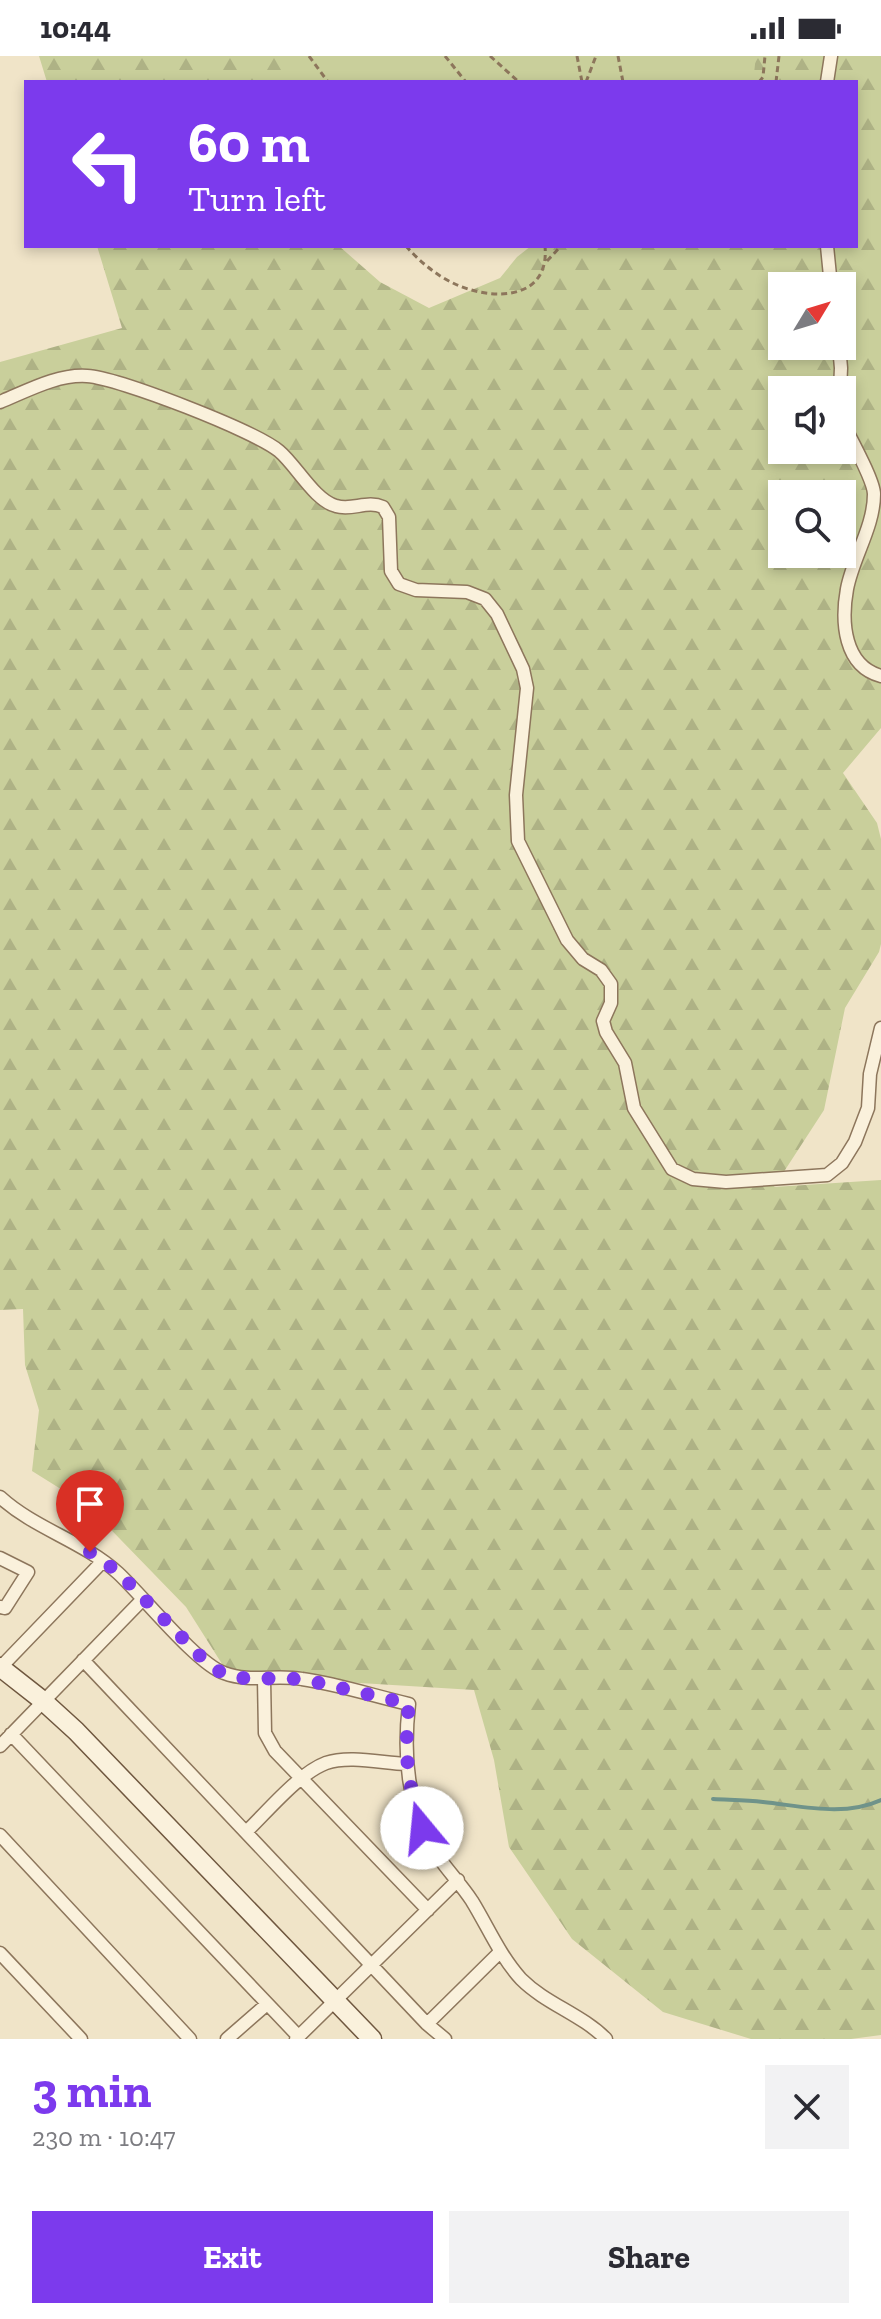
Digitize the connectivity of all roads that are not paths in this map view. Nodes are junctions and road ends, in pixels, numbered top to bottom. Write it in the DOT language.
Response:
graph roads {
  1 [pos="831,56"];
  2 [pos="827,80"];
  3 [pos="827,248"];
  4 [pos="830,272"];
  5 [pos="0,402"];
  6 [pos="856,451"];
  7 [pos="881,676"];
  8 [pos="880,1033"];
  9 [pos="0,1497"];
  10 [pos="0,1558"];
  11 [pos="103,1561"];
  12 [pos="143,1599"];
  13 [pos="0,1607"];
  14 [pos="83,1660"];
  15 [pos="0,1668"];
  16 [pos="264,1679"];
  17 [pos="42,1700"];
  18 [pos="11,1734"];
  19 [pos="0,1746"];
  20 [pos="406,1764"];
  21 [pos="302,1778"];
  22 [pos="246,1832"];
  23 [pos="0,1835"];
  24 [pos="458,1880"];
  25 [pos="428,1910"];
  26 [pos="500,1952"];
  27 [pos="0,1953"];
  28 [pos="372,1966"];
  29 [pos="336,2002"];
  30 [pos="267,2004"];
  31 [pos="427,2024"];
  32 [pos="297,2038"];
  33 [pos="81,2039"];
  34 [pos="190,2039"];
  35 [pos="227,2039"];
  36 [pos="372,2039"];
  37 [pos="445,2039"];
  38 [pos="606,2039"];
  1 -- 2 [label="street"];
  3 -- 4 [label="street"];
  5 -- 8 [label="street"];
  6 -- 7 [label="street"];
  9 -- 11 [label="street"];
  10 -- 13 [label="street"];
  11 -- 12 [label="street"];
  11 -- 15 [label="street"];
  12 -- 14 [label="street"];
  12 -- 16 [label="street"];
  14 -- 17 [label="street"];
  14 -- 22 [label="street"];
  15 -- 17 [label="street"];
  16 -- 20 [label="street"];
  16 -- 21 [label="street"];
  17 -- 18 [label="street"];
  17 -- 29 [label="street"];
  18 -- 19 [label="street"];
  18 -- 30 [label="street"];
  20 -- 21 [label="street"];
  20 -- 24 [label="street"];
  21 -- 22 [label="street"];
  21 -- 25 [label="street"];
  22 -- 28 [label="street"];
  23 -- 34 [label="street"];
  24 -- 25 [label="street"];
  24 -- 26 [label="street"];
  25 -- 28 [label="street"];
  26 -- 31 [label="street"];
  26 -- 38 [label="street"];
  27 -- 33 [label="street"];
  28 -- 29 [label="street"];
  28 -- 31 [label="street"];
  29 -- 32 [label="street"];
  29 -- 36 [label="street"];
  30 -- 32 [label="street"];
  30 -- 35 [label="street"];
  31 -- 37 [label="street"];
}
